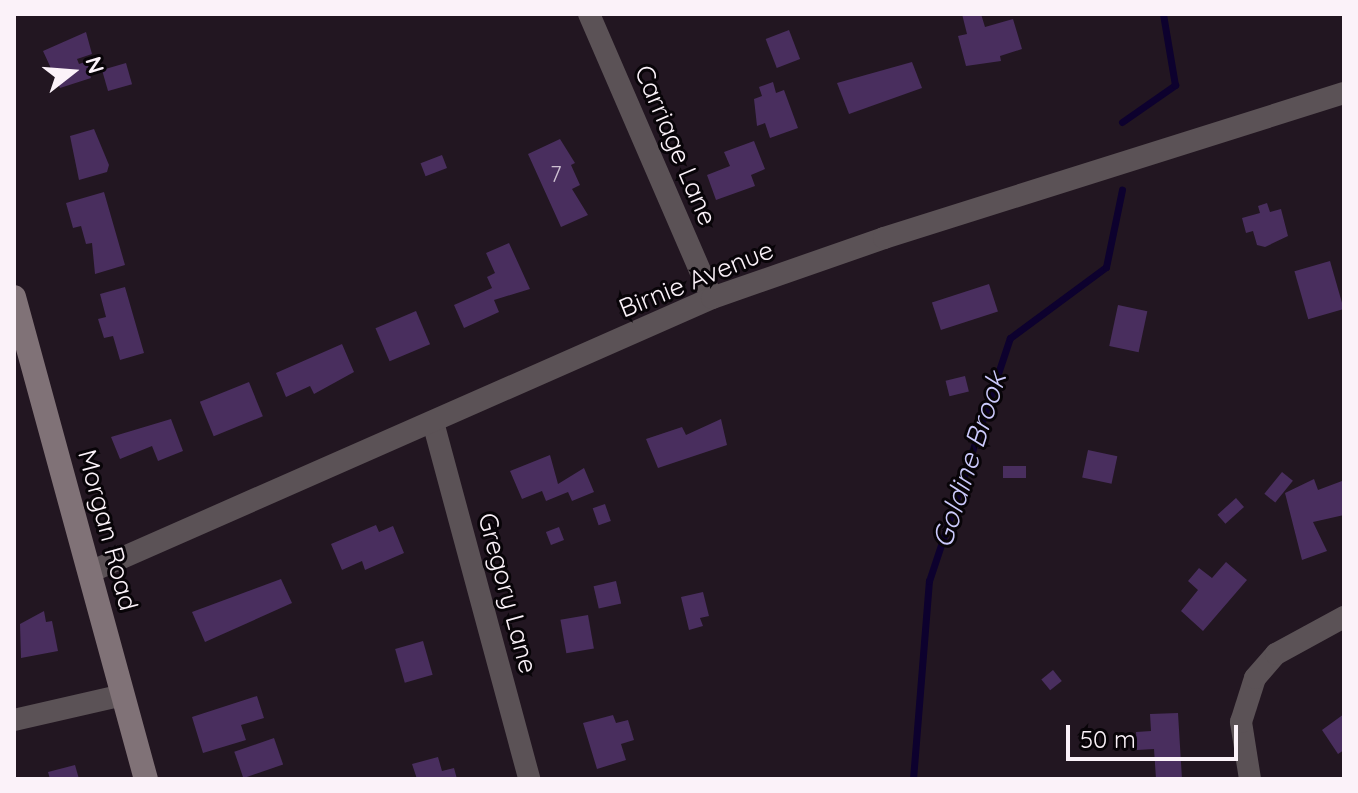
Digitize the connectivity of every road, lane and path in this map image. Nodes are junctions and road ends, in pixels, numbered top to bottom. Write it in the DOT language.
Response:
graph roads {
  1 [pos="589,14"];
  2 [pos="1344,93"];
  3 [pos="14,297"];
  4 [pos="712,298"];
  5 [pos="433,422"];
  6 [pos="90,572"];
  7 [pos="1344,617"];
  8 [pos="123,695"];
  9 [pos="14,720"];
  10 [pos="146,779"];
  11 [pos="529,779"];
  12 [pos="1250,779"];
  1 -- 4 [label="street, Carriage Lane"];
  2 -- 4 [label="street, Birnie Avenue"];
  3 -- 6 [label="main road, Morgan Road"];
  4 -- 5 [label="street, Birnie Avenue"];
  5 -- 6 [label="street, Birnie Avenue"];
  5 -- 11 [label="street, Gregory Lane"];
  6 -- 8 [label="main road, Morgan Road"];
  7 -- 12 [label="street"];
  8 -- 9 [label="street"];
  8 -- 10 [label="main road, Morgan Road"];
}
